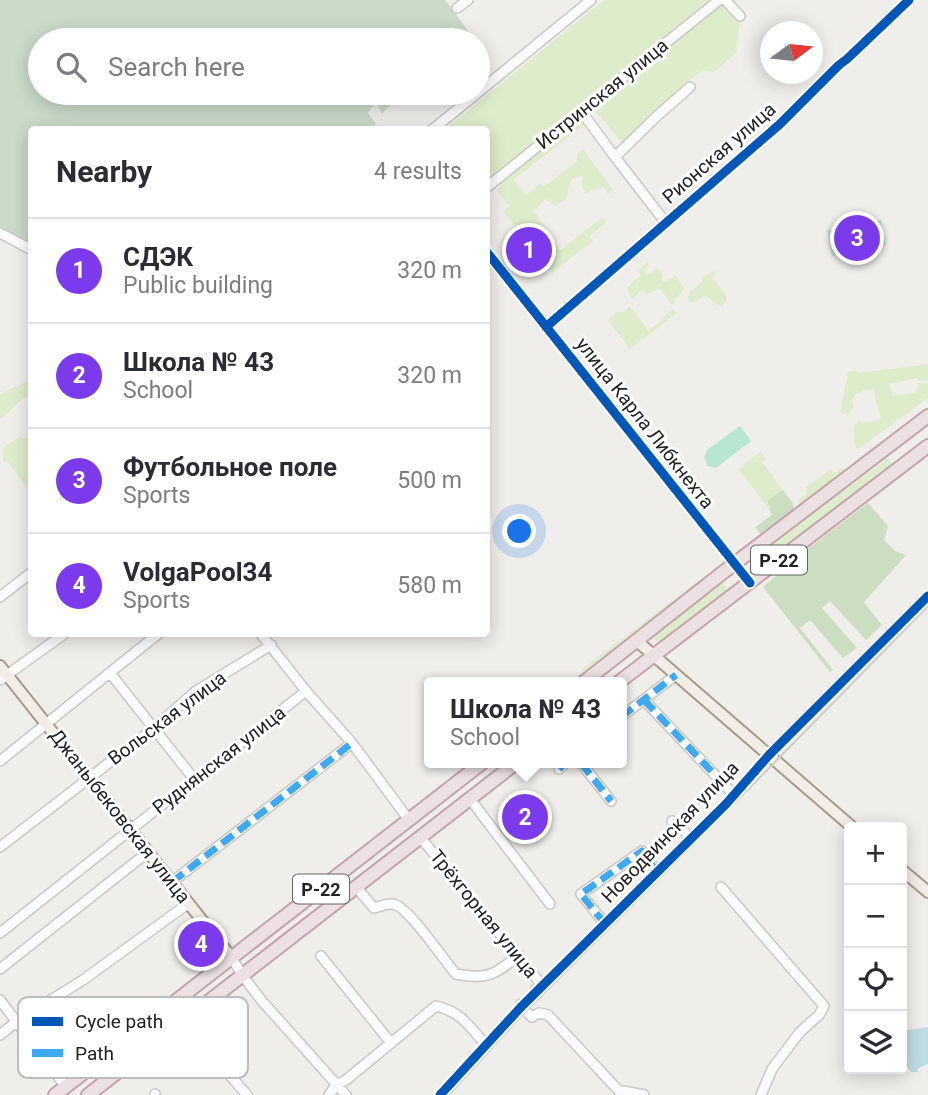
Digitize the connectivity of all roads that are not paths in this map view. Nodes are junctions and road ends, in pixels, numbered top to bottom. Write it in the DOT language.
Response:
graph roads {
  1 [pos="468,0"];
  2 [pos="591,0"];
  3 [pos="719,0"];
  4 [pos="725,0"];
  5 [pos="909,0"];
  6 [pos="457,8"];
  7 [pos="740,16"];
  8 [pos="490,83"];
  9 [pos="690,87"];
  10 [pos="463,105"];
  11 [pos="581,111"];
  12 [pos="437,126"];
  13 [pos="615,157"];
  14 [pos="490,185"];
  15 [pos="666,223"];
  16 [pos="0,233"];
  17 [pos="28,248"];
  18 [pos="490,256"];
  19 [pos="546,327"];
  20 [pos="928,416"];
  21 [pos="890,446"];
  22 [pos="928,446"];
  23 [pos="904,465"];
  24 [pos="736,563"];
  25 [pos="28,575"];
  26 [pos="750,583"];
  27 [pos="928,596"];
  28 [pos="0,597"];
  29 [pos="59,637"];
  30 [pos="154,637"];
  31 [pos="264,637"];
  32 [pos="637,641"];
  33 [pos="271,645"];
  34 [pos="653,656"];
  35 [pos="2,673"];
  36 [pos="110,673"];
  37 [pos="676,676"];
  38 [pos="590,677"];
  39 [pos="626,677"];
  40 [pos="306,691"];
  41 [pos="644,700"];
  42 [pos="627,713"];
  43 [pos="47,723"];
  44 [pos="154,728"];
  45 [pos="352,743"];
  46 [pos="769,755"];
  47 [pos="0,761"];
  48 [pos="476,768"];
  49 [pos="510,768"];
  50 [pos="585,768"];
  51 [pos="89,778"];
  52 [pos="194,779"];
  53 [pos="734,795"];
  54 [pos="470,799"];
  55 [pos="611,801"];
  56 [pos="409,820"];
  57 [pos="672,821"];
  58 [pos="846,822"];
  59 [pos="130,830"];
  60 [pos="420,837"];
  61 [pos="692,838"];
  62 [pos="0,848"];
  63 [pos="148,852"];
  64 [pos="657,872"];
  65 [pos="907,874"];
  66 [pos="172,882"];
  67 [pos="356,887"];
  68 [pos="722,887"];
  69 [pos="928,892"];
  70 [pos="189,902"];
  71 [pos="550,904"];
  72 [pos="605,924"];
  73 [pos="0,933"];
  74 [pos="519,954"];
  75 [pos="321,956"];
  76 [pos="232,958"];
  77 [pos="0,969"];
  78 [pos="242,975"];
  79 [pos="56,997"];
  80 [pos="182,997"];
  81 [pos="214,997"];
  82 [pos="0,1000"];
  83 [pos="521,1007"];
  84 [pos="17,1021"];
  85 [pos="0,1035"];
  86 [pos="391,1043"];
  87 [pos="486,1045"];
  88 [pos="78,1078"];
  89 [pos="110,1078"];
  90 [pos="232,1078"];
  91 [pos="336,1086"];
  92 [pos="61,1091"];
  93 [pos="623,1093"];
  94 [pos="88,1095"];
  95 [pos="247,1095"];
  96 [pos="329,1095"];
  97 [pos="345,1095"];
  98 [pos="440,1095"];
  99 [pos="644,1095"];
  100 [pos="761,1095"];
  1 -- 6 [label="street"];
  2 -- 8 [label="street"];
  3 -- 11 [label="street, Истринская улица"];
  4 -- 7 [label="street"];
  5 -- 15 [label="street, Рионская улица"];
  9 -- 13 [label="street"];
  10 -- 12 [label="street"];
  11 -- 13 [label="street"];
  11 -- 14 [label="street, Истринская улица"];
  13 -- 15 [label="street"];
  15 -- 19 [label="street, Рионская улица"];
  16 -- 17 [label="street"];
  18 -- 19 [label="street, улица Карла Либкнехта"];
  19 -- 24 [label="street, улица Карла Либкнехта"];
  20 -- 21 [label="highway, Р-22"];
  21 -- 23 [label="highway"];
  21 -- 24 [label="highway, Р-22"];
  22 -- 23 [label="highway, Р-22"];
  23 -- 26 [label="highway, Р-22"];
  24 -- 26 [label="street, улица Карла Либкнехта"];
  24 -- 32 [label="highway, Р-22"];
  25 -- 28 [label="street"];
  26 -- 34 [label="highway, Р-22"];
  27 -- 46 [label="street, Новодвинская улица"];
  29 -- 35 [label="street"];
  30 -- 36 [label="street"];
  31 -- 33 [label="street"];
  32 -- 34 [label="main road"];
  32 -- 38 [label="highway, Р-22"];
  33 -- 40 [label="street"];
  33 -- 44 [label="street, Вольская улица"];
  34 -- 37 [label="main road"];
  34 -- 39 [label="highway, Р-22"];
  35 -- 43 [label="main road, Джаныбековская улица"];
  36 -- 43 [label="street"];
  36 -- 44 [label="street"];
  37 -- 41 [label="street"];
  37 -- 46 [label="main road"];
  40 -- 45 [label="street"];
  40 -- 52 [label="street, Руднянская улица"];
  41 -- 42 [label="street"];
  41 -- 53 [label="street"];
  43 -- 47 [label="street"];
  43 -- 51 [label="main road, Джаныбековская улица"];
  44 -- 51 [label="street, Вольская улица"];
  44 -- 52 [label="street"];
  45 -- 56 [label="street"];
  45 -- 66 [label="street"];
  46 -- 53 [label="street, Новодвинская улица"];
  46 -- 58 [label="main road"];
  48 -- 56 [label="highway, Р-22"];
  49 -- 54 [label="highway, Р-22"];
  50 -- 55 [label="street"];
  51 -- 59 [label="main road, Джаныбековская улица"];
  51 -- 62 [label="street, Вольская улица"];
  52 -- 59 [label="street, Руднянская улица"];
  53 -- 61 [label="street, Новодвинская улица"];
  54 -- 60 [label="highway, Р-22"];
  54 -- 71 [label="street"];
  56 -- 76 [label="highway, Р-22"];
  57 -- 61 [label="street"];
  59 -- 63 [label="main road, Джаныбековская улица"];
  59 -- 73 [label="street, Руднянская улица"];
  60 -- 67 [label="highway, Р-22"];
  60 -- 74 [label="street, Трёхгорная улица"];
  61 -- 64 [label="street, Новодвинская улица"];
  63 -- 66 [label="main road, Джаныбековская улица"];
  63 -- 77 [label="street"];
  64 -- 72 [label="street, Новодвинская улица"];
  64 -- 72 [label="street"];
  65 -- 69 [label="main road"];
  66 -- 70 [label="main road, Джаныбековская улица"];
  67 -- 74 [label="street"];
  67 -- 78 [label="highway, Р-22"];
  68 -- 100 [label="street"];
  70 -- 76 [label="main road, Джаныбековская улица"];
  70 -- 79 [label="street"];
  72 -- 83 [label="street, Новодвинская улица"];
  74 -- 83 [label="street, Трёхгорная улица"];
  75 -- 86 [label="street"];
  76 -- 78 [label="street, Джаныбековская улица"];
  76 -- 80 [label="highway, Р-22"];
  78 -- 81 [label="highway, Р-22"];
  78 -- 91 [label="street, Джаныбековская улица"];
  82 -- 84 [label="street"];
  83 -- 87 [label="street, Новодвинская улица"];
  83 -- 93 [label="street, Трёхгорная улица"];
  84 -- 85 [label="street"];
  86 -- 87 [label="street"];
  86 -- 91 [label="street"];
  87 -- 98 [label="street, Новодвинская улица"];
  88 -- 92 [label="highway, Р-22"];
  89 -- 94 [label="highway, Р-22"];
  90 -- 95 [label="street"];
  91 -- 96 [label="street"];
  91 -- 97 [label="street, Джаныбековская улица"];
  93 -- 99 [label="street"];
}
